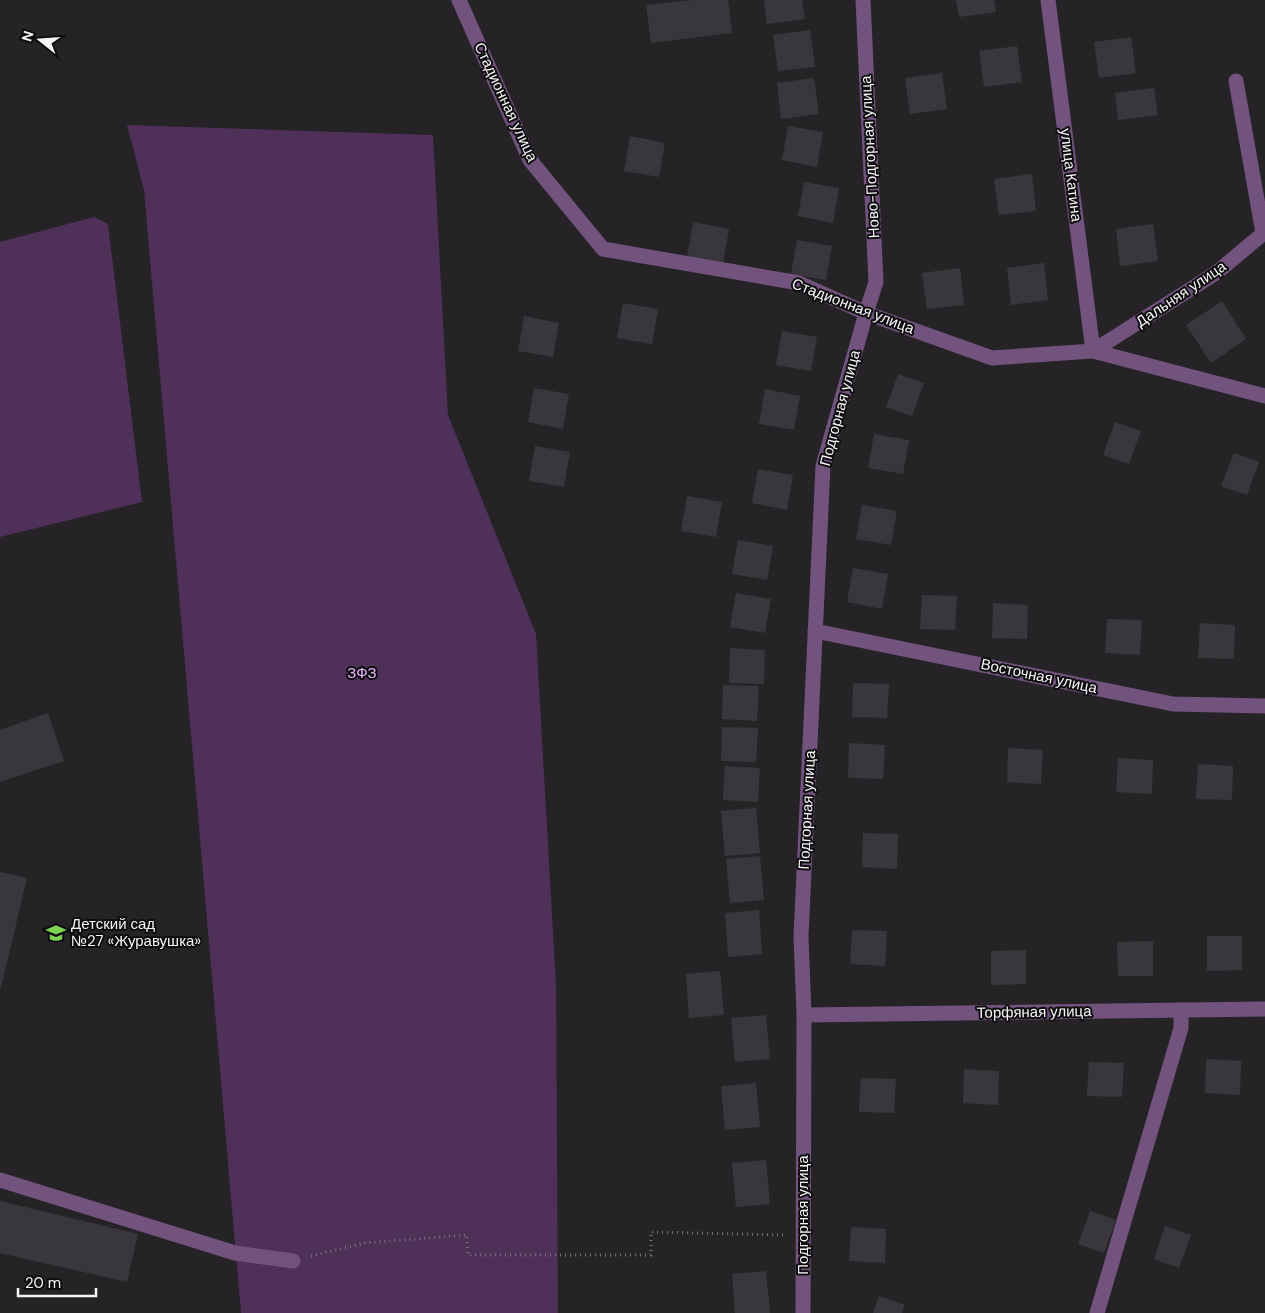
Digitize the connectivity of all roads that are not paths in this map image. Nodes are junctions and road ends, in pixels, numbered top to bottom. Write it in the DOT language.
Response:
graph roads {
  1 [pos="459,0"];
  2 [pos="863,0"];
  3 [pos="1048,0"];
  4 [pos="1236,81"];
  5 [pos="1264,233"];
  6 [pos="866,313"];
  7 [pos="1093,351"];
  8 [pos="1265,396"];
  9 [pos="815,631"];
  10 [pos="1265,706"];
  11 [pos="1265,1008"];
  12 [pos="1181,1010"];
  13 [pos="804,1015"];
  14 [pos="0,1180"];
  15 [pos="293,1261"];
  16 [pos="803,1313"];
  17 [pos="1097,1313"];
  1 -- 6 [label="street, Стадионная улица"];
  2 -- 6 [label="street, Ново-Подгорная улица"];
  3 -- 7 [label="street, улица Катина"];
  4 -- 5 [label="street"];
  5 -- 7 [label="street, Дальняя улица"];
  6 -- 7 [label="street, Стадионная улица"];
  6 -- 9 [label="street, Подгорная улица"];
  7 -- 8 [label="street, Стадионная улица"];
  9 -- 10 [label="street, Восточная улица"];
  9 -- 13 [label="street, Подгорная улица"];
  11 -- 12 [label="street, Торфяная улица"];
  12 -- 13 [label="street, Торфяная улица"];
  12 -- 17 [label="street"];
  13 -- 16 [label="street, Подгорная улица"];
  14 -- 15 [label="street"];
}
